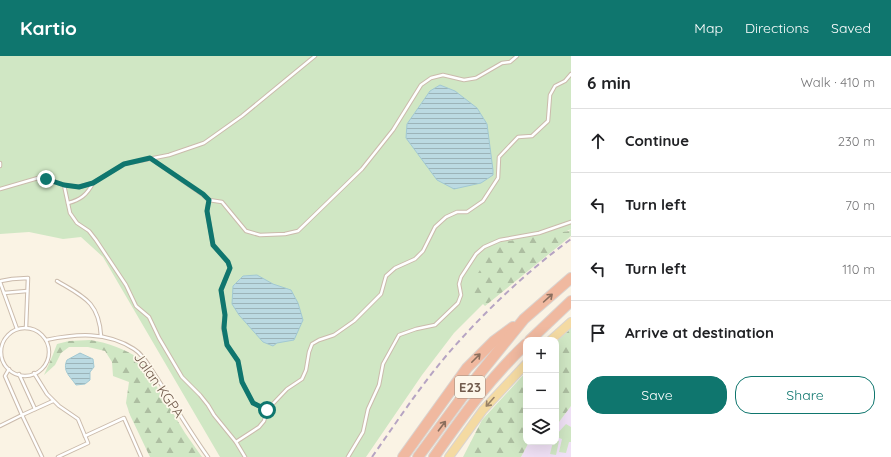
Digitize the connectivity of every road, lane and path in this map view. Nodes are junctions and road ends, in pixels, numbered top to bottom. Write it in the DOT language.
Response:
graph roads {
  1 [pos="315,56"];
  2 [pos="517,56"];
  3 [pos="571,74"];
  4 [pos="150,158"];
  5 [pos="93,183"];
  6 [pos="64,185"];
  7 [pos="0,189"];
  8 [pos="209,200"];
  9 [pos="68,203"];
  10 [pos="571,222"];
  11 [pos="571,278"];
  12 [pos="0,281"];
  13 [pos="57,281"];
  14 [pos="27,291"];
  15 [pos="4,293"];
  16 [pos="571,301"];
  17 [pos="524,319"];
  18 [pos="571,322"];
  19 [pos="26,328"];
  20 [pos="17,329"];
  21 [pos="101,336"];
  22 [pos="533,337"];
  23 [pos="554,337"];
  24 [pos="46,340"];
  25 [pos="523,347"];
  26 [pos="0,352"];
  27 [pos="523,367"];
  28 [pos="9,369"];
  29 [pos="34,373"];
  30 [pos="19,374"];
  31 [pos="53,401"];
  32 [pos="35,409"];
  33 [pos="267,410"];
  34 [pos="22,416"];
  35 [pos="0,426"];
  36 [pos="85,436"];
  37 [pos="236,442"];
  38 [pos="42,457"];
  39 [pos="58,457"];
  40 [pos="141,457"];
  41 [pos="208,457"];
  42 [pos="245,457"];
  43 [pos="348,457"];
  44 [pos="403,457"];
  45 [pos="418,457"];
  46 [pos="434,457"];
  47 [pos="449,457"];
  1 -- 4 [label="lane"];
  2 -- 8 [label="lane"];
  3 -- 33 [label="lane"];
  4 -- 5 [label="lane"];
  4 -- 8 [label="lane"];
  5 -- 6 [label="lane"];
  5 -- 9 [label="lane"];
  6 -- 7 [label="lane"];
  6 -- 9 [label="lane"];
  8 -- 33 [label="lane"];
  9 -- 37 [label="lane"];
  10 -- 43 [label="lane"];
  17 -- 11 [label="highway, E23, one-way"];
  12 -- 14 [label="lane"];
  12 -- 15 [label="lane"];
  13 -- 21 [label="lane"];
  14 -- 15 [label="lane"];
  14 -- 19 [label="lane"];
  15 -- 20 [label="lane"];
  16 -- 22 [label="highway"];
  44 -- 17 [label="highway, one-way"];
  45 -- 17 [label="highway, E23, one-way"];
  18 -- 23 [label="main road"];
  19 -- 20 [label="lane"];
  19 -- 24 [label="lane"];
  20 -- 26 [label="lane"];
  21 -- 24 [label="lane, Jalan KGPA"];
  21 -- 41 [label="lane, Jalan KGPA"];
  24 -- 29 [label="lane"];
  25 -- 46 [label="highway, E23"];
  26 -- 28 [label="lane"];
  27 -- 47 [label="main road, one-way"];
  28 -- 30 [label="lane"];
  28 -- 34 [label="lane"];
  29 -- 30 [label="lane"];
  29 -- 31 [label="lane"];
  30 -- 32 [label="lane"];
  31 -- 32 [label="lane"];
  31 -- 36 [label="lane"];
  32 -- 34 [label="lane"];
  33 -- 37 [label="lane"];
  34 -- 35 [label="lane"];
  34 -- 38 [label="lane"];
  36 -- 39 [label="lane"];
  36 -- 40 [label="lane"];
  37 -- 42 [label="lane"];
}
